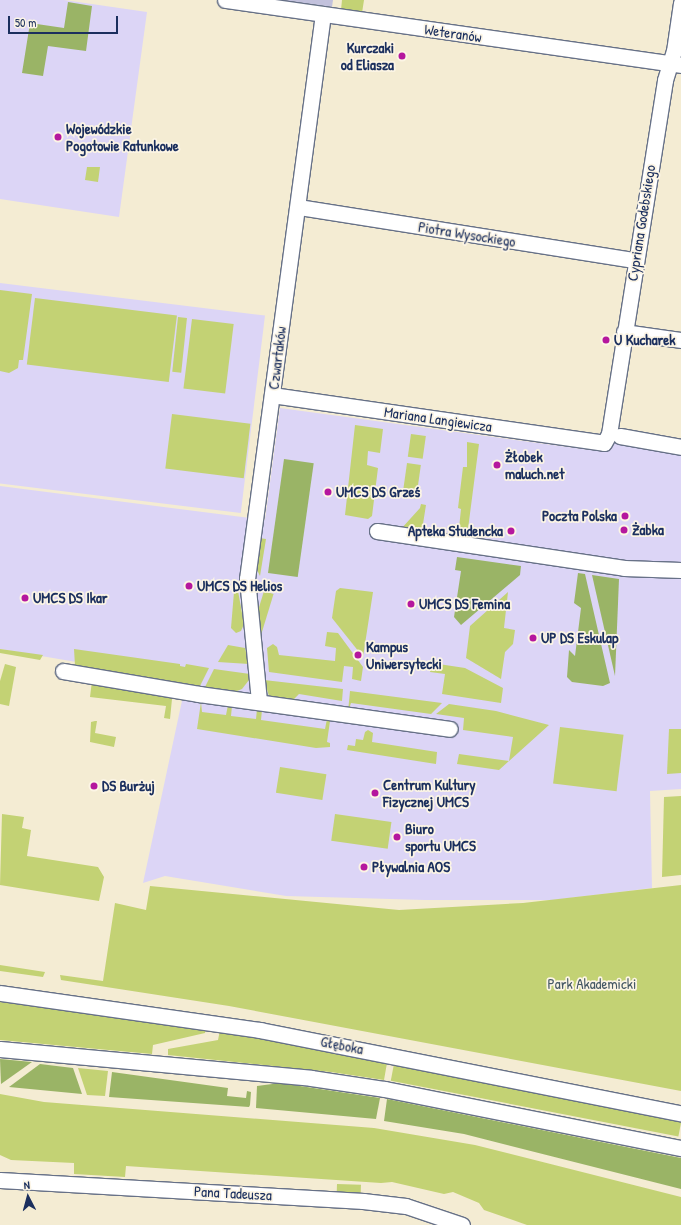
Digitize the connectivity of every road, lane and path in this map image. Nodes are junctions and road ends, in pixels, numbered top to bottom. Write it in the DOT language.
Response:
graph roads {
  1 [pos="225,0"];
  2 [pos="681,3"];
  3 [pos="323,14"];
  4 [pos="675,65"];
  5 [pos="299,207"];
  6 [pos="635,260"];
  7 [pos="624,332"];
  8 [pos="681,340"];
  9 [pos="272,395"];
  10 [pos="620,436"];
  11 [pos="604,443"];
  12 [pos="681,447"];
  13 [pos="377,531"];
  14 [pos="681,570"];
  15 [pos="63,671"];
  16 [pos="259,701"];
  17 [pos="450,728"];
  18 [pos="0,994"];
  19 [pos="0,1049"];
  20 [pos="681,1113"];
  21 [pos="681,1148"];
  22 [pos="0,1180"];
  23 [pos="462,1225"];
  1 -- 3 [label="street, Weteranów"];
  2 -- 4 [label="street, Cypriana Godebskiego"];
  3 -- 4 [label="street, Weteranów"];
  3 -- 5 [label="street, Czwartaków"];
  4 -- 6 [label="street, Cypriana Godebskiego"];
  5 -- 6 [label="street, Piotra Wysockiego"];
  5 -- 9 [label="street, Czwartaków"];
  6 -- 7 [label="street, Cypriana Godebskiego"];
  7 -- 8 [label="street"];
  7 -- 11 [label="street, Cypriana Godebskiego"];
  9 -- 11 [label="street, Mariana Langiewicza"];
  9 -- 16 [label="street, Czwartaków"];
  10 -- 12 [label="street"];
  13 -- 14 [label="street"];
  15 -- 16 [label="street"];
  16 -- 17 [label="street"];
  18 -- 20 [label="street, Głęboka"];
  19 -- 21 [label="street"];
  22 -- 23 [label="street, Pana Tadeusza"];
}
